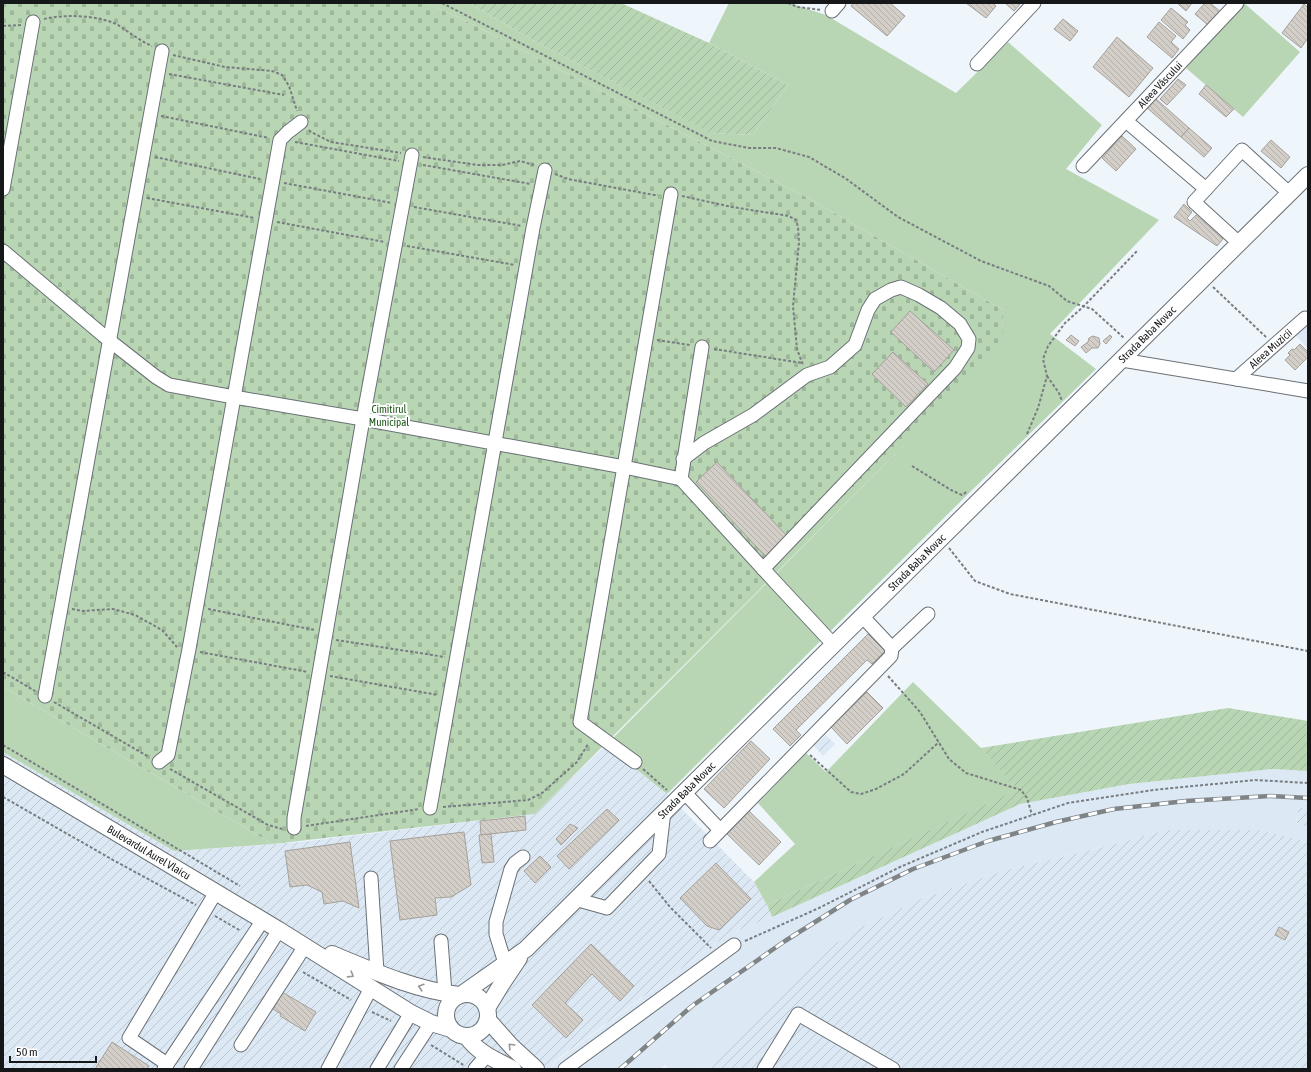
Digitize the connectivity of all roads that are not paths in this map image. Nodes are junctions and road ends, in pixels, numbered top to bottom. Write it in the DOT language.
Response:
graph roads {
  1 [pos="1034,3"];
  2 [pos="1237,3"];
  3 [pos="33,22"];
  4 [pos="162,51"];
  5 [pos="977,64"];
  6 [pos="1126,120"];
  7 [pos="301,122"];
  8 [pos="411,159"];
  9 [pos="1083,166"];
  10 [pos="545,170"];
  11 [pos="1308,175"];
  12 [pos="3,189"];
  13 [pos="1206,189"];
  14 [pos="1290,193"];
  15 [pos="671,194"];
  16 [pos="1239,243"];
  17 [pos="3,251"];
  18 [pos="1305,318"];
  19 [pos="110,341"];
  20 [pos="702,347"];
  21 [pos="1122,360"];
  22 [pos="1236,379"];
  23 [pos="1308,391"];
  24 [pos="234,397"];
  25 [pos="363,419"];
  26 [pos="494,444"];
  27 [pos="683,459"];
  28 [pos="624,467"];
  29 [pos="681,479"];
  30 [pos="763,569"];
  31 [pos="928,614"];
  32 [pos="862,616"];
  33 [pos="833,644"];
  34 [pos="892,648"];
  35 [pos="45,696"];
  36 [pos="159,762"];
  37 [pos="635,762"];
  38 [pos="3,766"];
  39 [pos="680,795"];
  40 [pos="430,808"];
  41 [pos="664,812"];
  42 [pos="294,828"];
  43 [pos="720,830"];
  44 [pos="710,841"];
  45 [pos="523,857"];
  46 [pos="371,878"];
  47 [pos="216,892"];
  48 [pos="576,899"];
  49 [pos="263,920"];
  50 [pos="279,930"];
  51 [pos="441,940"];
  52 [pos="300,943"];
  53 [pos="734,945"];
  54 [pos="526,949"];
  55 [pos="505,963"];
  56 [pos="377,972"];
  57 [pos="371,988"];
  58 [pos="455,994"];
  59 [pos="411,1013"];
  60 [pos="488,1014"];
  61 [pos="431,1024"];
  62 [pos="451,1030"];
  63 [pos="467,1037"];
  64 [pos="241,1045"];
  65 [pos="487,1056"];
  66 [pos="166,1066"];
  67 [pos="190,1069"];
  68 [pos="328,1069"];
  69 [pos="377,1069"];
  70 [pos="401,1069"];
  71 [pos="475,1069"];
  72 [pos="513,1069"];
  73 [pos="536,1069"];
  74 [pos="565,1069"];
  75 [pos="764,1069"];
  76 [pos="893,1069"];
  1 -- 5 [label="street"];
  2 -- 6 [label="street, Aleea Vâscului"];
  3 -- 12 [label="street"];
  4 -- 19 [label="street"];
  6 -- 9 [label="street, Aleea Vâscului"];
  6 -- 13 [label="street"];
  7 -- 24 [label="street"];
  8 -- 25 [label="street"];
  10 -- 26 [label="street"];
  11 -- 14 [label="main road, Strada Baba Novac"];
  13 -- 14 [label="street"];
  13 -- 16 [label="street"];
  14 -- 16 [label="main road, Strada Baba Novac"];
  15 -- 28 [label="street"];
  16 -- 21 [label="main road, Strada Baba Novac"];
  17 -- 19 [label="street"];
  18 -- 22 [label="street, Aleea Muzicii"];
  19 -- 24 [label="street"];
  19 -- 35 [label="street"];
  20 -- 27 [label="street"];
  21 -- 22 [label="street"];
  21 -- 32 [label="main road, Strada Baba Novac"];
  22 -- 23 [label="street"];
  24 -- 25 [label="street"];
  24 -- 36 [label="street"];
  25 -- 26 [label="street"];
  25 -- 42 [label="street"];
  26 -- 28 [label="street"];
  26 -- 40 [label="street"];
  27 -- 29 [label="street"];
  27 -- 30 [label="street"];
  28 -- 29 [label="street"];
  28 -- 37 [label="street"];
  29 -- 30 [label="street"];
  30 -- 33 [label="street"];
  31 -- 34 [label="street"];
  32 -- 33 [label="main road, Strada Baba Novac"];
  32 -- 34 [label="street"];
  33 -- 39 [label="main road, Strada Baba Novac"];
  34 -- 43 [label="street"];
  38 -- 47 [label="main road, Bulevardul Aurel Vlaicu"];
  39 -- 41 [label="main road, Strada Baba Novac"];
  39 -- 43 [label="street"];
  41 -- 48 [label="main road, Strada Baba Novac"];
  41 -- 48 [label="street"];
  43 -- 44 [label="street"];
  45 -- 55 [label="street"];
  46 -- 56 [label="street"];
  47 -- 49 [label="main road, Bulevardul Aurel Vlaicu"];
  47 -- 66 [label="street"];
  48 -- 54 [label="main road, Strada Baba Novac"];
  49 -- 50 [label="main road, Bulevardul Aurel Vlaicu"];
  49 -- 66 [label="street"];
  50 -- 52 [label="main road, Bulevardul Aurel Vlaicu"];
  50 -- 67 [label="street"];
  51 -- 58 [label="street"];
  52 -- 56 [label="main road, Bulevardul Aurel Vlaicu"];
  52 -- 57 [label="main road, Bulevardul Aurel Vlaicu, one-way"];
  52 -- 64 [label="street"];
  53 -- 74 [label="street"];
  54 -- 55 [label="main road, Strada Baba Novac"];
  54 -- 60 [label="main road, Strada Baba Novac"];
  55 -- 58 [label="main road, Strada Baba Novac"];
  58 -- 56 [label="main road, Bulevardul Aurel Vlaicu, one-way"];
  57 -- 59 [label="main road, Bulevardul Aurel Vlaicu"];
  57 -- 68 [label="street"];
  58 -- 60 [label="main road"];
  58 -- 62 [label="main road"];
  59 -- 61 [label="main road, Bulevardul Aurel Vlaicu"];
  59 -- 69 [label="street"];
  60 -- 63 [label="main road"];
  73 -- 60 [label="main road, one-way"];
  61 -- 62 [label="main road, Bulevardul Aurel Vlaicu"];
  61 -- 70 [label="street"];
  62 -- 63 [label="main road"];
  63 -- 65 [label="main road"];
  65 -- 71 [label="street"];
  65 -- 72 [label="main road"];
  75 -- 76 [label="street"];
}
